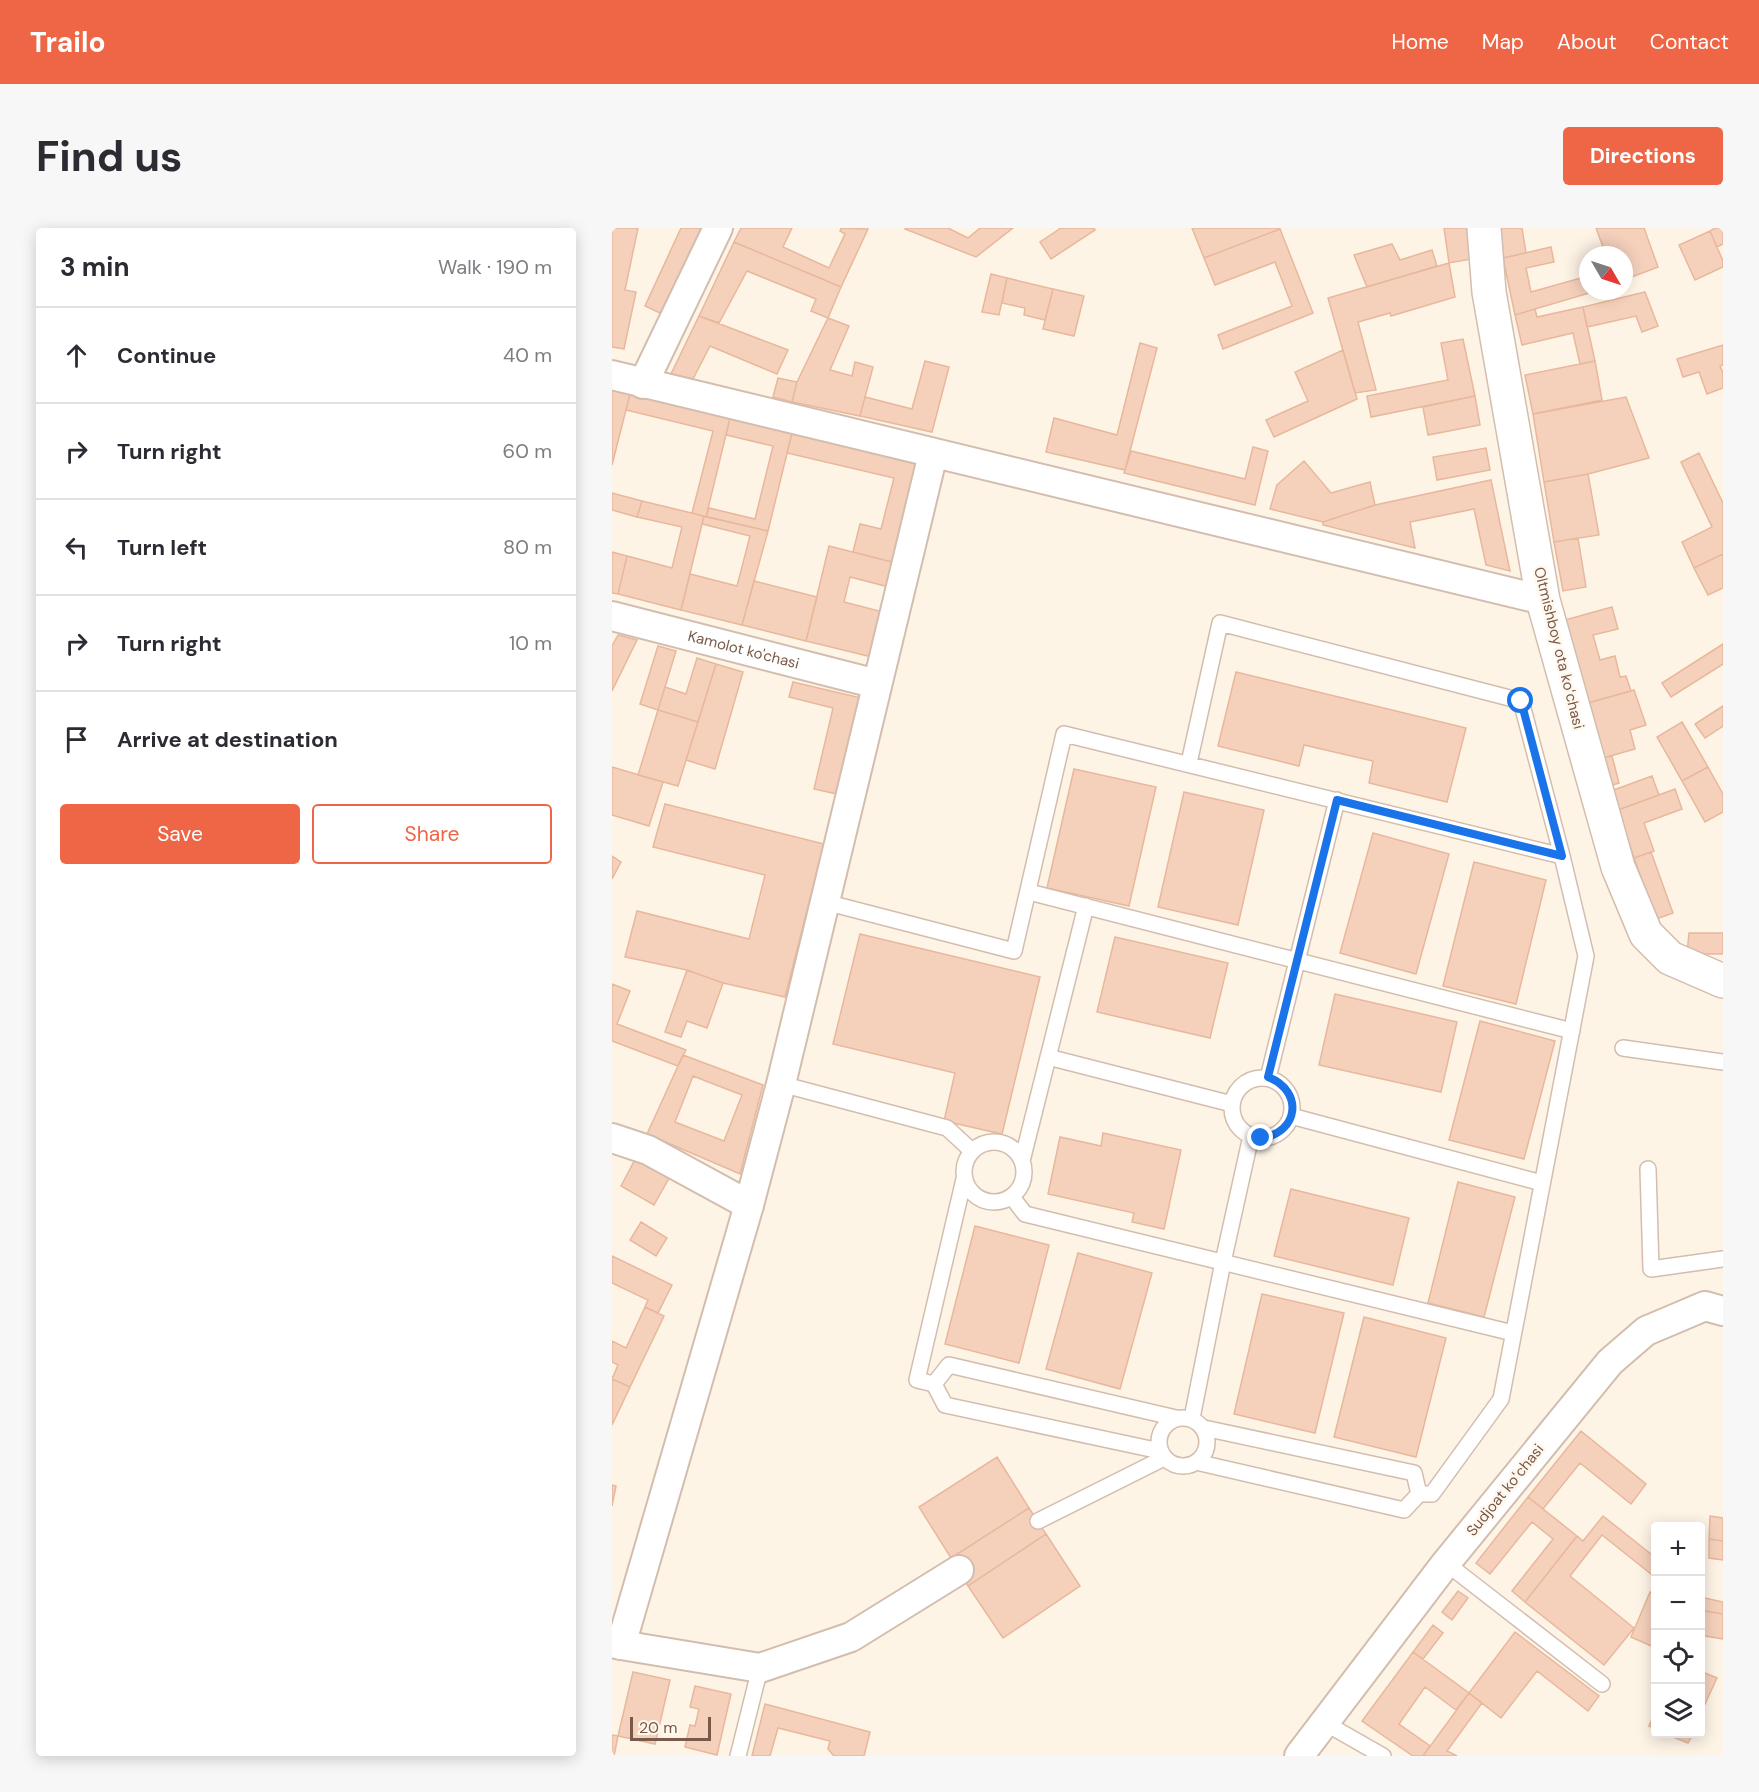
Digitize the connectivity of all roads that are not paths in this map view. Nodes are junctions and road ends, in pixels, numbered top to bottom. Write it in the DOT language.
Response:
graph roads {
  1 [pos="718,228"];
  2 [pos="1484,228"];
  3 [pos="612,375"];
  4 [pos="643,384"];
  5 [pos="933,454"];
  6 [pos="1544,600"];
  7 [pos="612,616"];
  8 [pos="878,684"];
  9 [pos="1189,763"];
  10 [pos="1337,800"];
  11 [pos="1562,856"];
  12 [pos="1029,892"];
  13 [pos="825,902"];
  14 [pos="1086,906"];
  15 [pos="1297,960"];
  16 [pos="1723,981"];
  17 [pos="1572,1030"];
  18 [pos="1623,1048"];
  19 [pos="1048,1057"];
  20 [pos="1723,1062"];
  21 [pos="1268,1077"];
  22 [pos="780,1084"];
  23 [pos="1232,1104"];
  24 [pos="1292,1116"];
  25 [pos="1251,1136"];
  26 [pos="612,1138"];
  27 [pos="972,1151"];
  28 [pos="1022,1161"];
  29 [pos="1648,1169"];
  30 [pos="964,1179"];
  31 [pos="1542,1183"];
  32 [pos="1012,1197"];
  33 [pos="748,1205"];
  34 [pos="1723,1259"];
  35 [pos="1223,1262"];
  36 [pos="1723,1311"];
  37 [pos="1513,1333"];
  38 [pos="934,1384"];
  39 [pos="1176,1418"];
  40 [pos="1192,1418"];
  41 [pos="1204,1428"];
  42 [pos="1162,1454"];
  43 [pos="1196,1462"];
  44 [pos="1419,1494"];
  45 [pos="1038,1521"];
  46 [pos="1446,1563"];
  47 [pos="959,1570"];
  48 [pos="616,1644"];
  49 [pos="760,1668"];
  50 [pos="1602,1684"];
  51 [pos="1325,1723"];
  52 [pos="738,1756"];
  53 [pos="1299,1756"];
  54 [pos="1383,1756"];
  1 -- 4 [label="street"];
  2 -- 6 [label="street, Oltmishboy ota koʻchasi"];
  3 -- 4 [label="street"];
  4 -- 5 [label="street"];
  5 -- 6 [label="street"];
  5 -- 8 [label="street"];
  6 -- 16 [label="street, Oltmishboy ota koʻchasi"];
  7 -- 8 [label="street, Kamolot ko'chasi"];
  8 -- 13 [label="street"];
  9 -- 10 [label="lane"];
  9 -- 11 [label="lane"];
  9 -- 12 [label="lane"];
  10 -- 11 [label="lane"];
  10 -- 15 [label="lane"];
  11 -- 17 [label="lane"];
  12 -- 13 [label="lane"];
  12 -- 14 [label="lane"];
  13 -- 22 [label="street"];
  14 -- 15 [label="lane"];
  14 -- 19 [label="lane"];
  15 -- 17 [label="lane"];
  15 -- 21 [label="lane"];
  17 -- 31 [label="lane"];
  18 -- 20 [label="lane"];
  19 -- 23 [label="lane"];
  19 -- 28 [label="lane"];
  21 -- 23 [label="lane"];
  21 -- 24 [label="lane"];
  22 -- 27 [label="lane"];
  22 -- 33 [label="street"];
  23 -- 25 [label="lane"];
  24 -- 25 [label="lane"];
  24 -- 31 [label="lane"];
  25 -- 35 [label="lane"];
  26 -- 33 [label="street"];
  27 -- 28 [label="lane"];
  27 -- 30 [label="lane"];
  28 -- 32 [label="lane"];
  29 -- 34 [label="lane"];
  30 -- 32 [label="lane"];
  30 -- 38 [label="lane"];
  31 -- 37 [label="lane"];
  32 -- 35 [label="lane"];
  33 -- 48 [label="street"];
  35 -- 37 [label="lane"];
  35 -- 40 [label="lane"];
  36 -- 46 [label="street, Sudjoat koʻchasi"];
  37 -- 44 [label="lane"];
  38 -- 39 [label="lane"];
  38 -- 42 [label="lane"];
  39 -- 40 [label="lane"];
  39 -- 42 [label="lane"];
  40 -- 41 [label="lane"];
  41 -- 43 [label="lane"];
  41 -- 44 [label="lane"];
  42 -- 43 [label="lane"];
  42 -- 45 [label="lane"];
  43 -- 44 [label="lane"];
  46 -- 50 [label="lane"];
  46 -- 51 [label="street, Sudjoat koʻchasi"];
  47 -- 49 [label="street"];
  48 -- 49 [label="street"];
  49 -- 52 [label="lane"];
  51 -- 53 [label="street, Sudjoat koʻchasi"];
  51 -- 54 [label="lane"];
}
